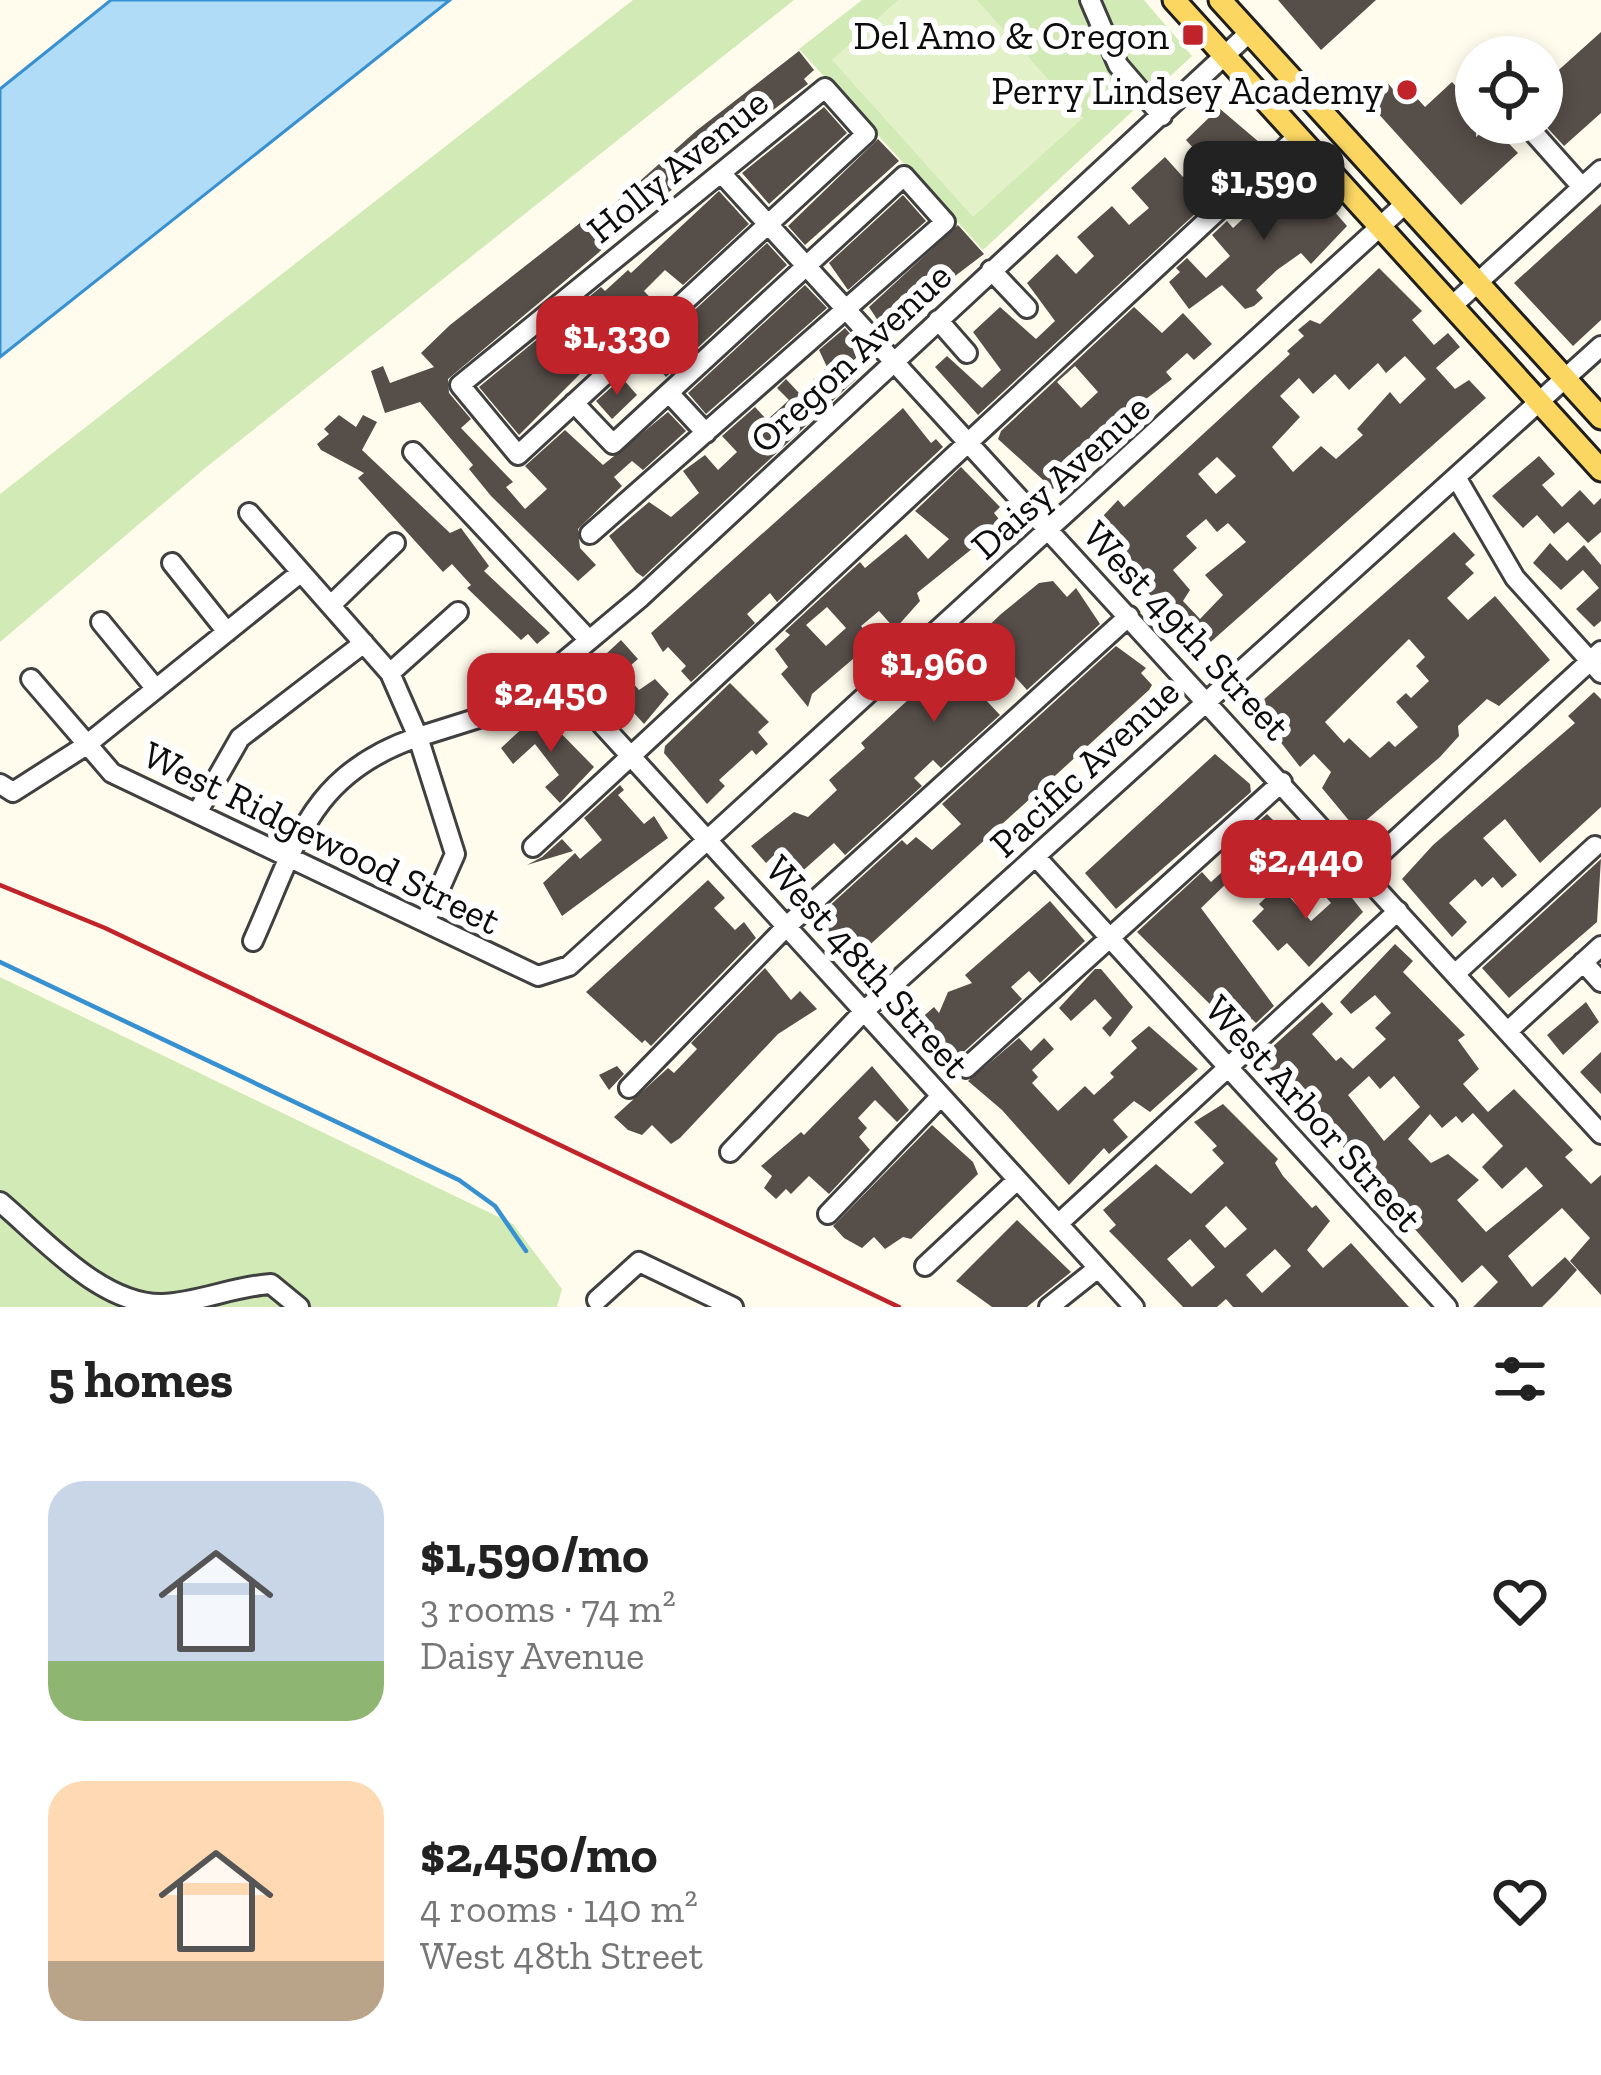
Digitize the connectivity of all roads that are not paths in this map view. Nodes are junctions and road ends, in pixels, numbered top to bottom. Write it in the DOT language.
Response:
graph roads {
  1 [pos="1090,0"];
  2 [pos="1174,0"];
  3 [pos="1220,0"];
  4 [pos="1250,32"];
  5 [pos="1226,57"];
  6 [pos="1162,116"];
  7 [pos="1297,137"];
  8 [pos="1544,144"];
  9 [pos="1601,170"];
  10 [pos="722,173"];
  11 [pos="1582,187"];
  12 [pos="1406,204"];
  13 [pos="768,223"];
  14 [pos="1380,227"];
  15 [pos="810,265"];
  16 [pos="991,270"];
  17 [pos="1477,282"];
  18 [pos="1452,306"];
  19 [pos="848,308"];
  20 [pos="1027,308"];
  21 [pos="938,320"];
  22 [pos="1601,346"];
  23 [pos="968,353"];
  24 [pos="898,361"];
  25 [pos="1565,379"];
  26 [pos="669,393"];
  27 [pos="574,403"];
  28 [pos="1539,403"];
  29 [pos="1601,418"];
  30 [pos="706,433"];
  31 [pos="972,441"];
  32 [pos="413,452"];
  33 [pos="1601,470"];
  34 [pos="1456,477"];
  35 [pos="249,512"];
  36 [pos="1050,531"];
  37 [pos="590,534"];
  38 [pos="395,543"];
  39 [pos="172,563"];
  40 [pos="300,573"];
  41 [pos="331,605"];
  42 [pos="458,612"];
  43 [pos="1129,616"];
  44 [pos="101,622"];
  45 [pos="227,632"];
  46 [pos="588,639"];
  47 [pos="364,643"];
  48 [pos="1598,662"];
  49 [pos="553,671"];
  50 [pos="390,673"];
  51 [pos="31,680"];
  52 [pos="156,689"];
  53 [pos="1206,699"];
  54 [pos="418,736"];
  55 [pos="86,746"];
  56 [pos="630,754"];
  57 [pos="1282,782"];
  58 [pos="0,784"];
  59 [pos="197,813"];
  60 [pos="709,840"];
  61 [pos="1594,846"];
  62 [pos="533,847"];
  63 [pos="289,856"];
  64 [pos="1036,857"];
  65 [pos="1363,870"];
  66 [pos="1398,911"];
  67 [pos="425,922"];
  68 [pos="787,926"];
  69 [pos="1110,937"];
  70 [pos="253,941"];
  71 [pos="1601,946"];
  72 [pos="1583,962"];
  73 [pos="1455,974"];
  74 [pos="538,976"];
  75 [pos="1601,982"];
  76 [pos="864,1011"];
  77 [pos="1509,1030"];
  78 [pos="966,1068"];
  79 [pos="1228,1068"];
  80 [pos="628,1088"];
  81 [pos="941,1096"];
  82 [pos="1601,1134"];
  83 [pos="730,1152"];
  84 [pos="1016,1181"];
  85 [pos="0,1202"];
  86 [pos="828,1214"];
  87 [pos="1058,1224"];
  88 [pos="926,1266"];
  89 [pos="1098,1268"];
  90 [pos="597,1300"];
  91 [pos="156,1306"];
  92 [pos="299,1307"];
  93 [pos="733,1307"];
  94 [pos="1049,1307"];
  95 [pos="1134,1307"];
  96 [pos="1447,1307"];
  1 -- 6 [label="street"];
  2 -- 5 [label="main road"];
  3 -- 4 [label="main road"];
  4 -- 5 [label="street, Oregon Avenue"];
  4 -- 12 [label="main road"];
  5 -- 6 [label="street, Oregon Avenue"];
  5 -- 7 [label="main road"];
  6 -- 16 [label="street, Oregon Avenue"];
  7 -- 14 [label="main road"];
  7 -- 31 [label="street"];
  8 -- 11 [label="street"];
  9 -- 11 [label="street"];
  10 -- 13 [label="street, West 49th Street"];
  10 -- 13 [label="street, Holly Avenue"];
  10 -- 27 [label="street, Holly Avenue"];
  11 -- 17 [label="street"];
  12 -- 14 [label="street, Daisy Avenue"];
  12 -- 17 [label="main road"];
  13 -- 15 [label="street, West 49th Street"];
  13 -- 27 [label="street"];
  14 -- 18 [label="main road"];
  14 -- 36 [label="street, Daisy Avenue"];
  15 -- 19 [label="street, West 49th Street"];
  15 -- 19 [label="street"];
  15 -- 26 [label="street"];
  16 -- 20 [label="street"];
  16 -- 21 [label="street, Oregon Avenue"];
  17 -- 18 [label="street"];
  17 -- 25 [label="main road"];
  18 -- 28 [label="main road"];
  19 -- 24 [label="street, West 49th Street"];
  19 -- 30 [label="street"];
  21 -- 23 [label="street"];
  21 -- 24 [label="street, Oregon Avenue"];
  22 -- 25 [label="street, Pacific Avenue"];
  24 -- 31 [label="street, West 49th Street"];
  24 -- 46 [label="street, Oregon Avenue"];
  25 -- 28 [label="street, Pacific Avenue"];
  25 -- 29 [label="main road"];
  26 -- 27 [label="street"];
  26 -- 30 [label="street"];
  28 -- 33 [label="main road"];
  28 -- 34 [label="street, Pacific Avenue"];
  30 -- 37 [label="street"];
  31 -- 36 [label="street, West 49th Street"];
  31 -- 56 [label="street"];
  32 -- 46 [label="street"];
  34 -- 48 [label="street"];
  34 -- 53 [label="street, Pacific Avenue"];
  35 -- 40 [label="street"];
  36 -- 43 [label="street, West 49th Street"];
  36 -- 60 [label="street, Daisy Avenue"];
  38 -- 41 [label="street"];
  39 -- 45 [label="street"];
  40 -- 41 [label="street"];
  40 -- 45 [label="street"];
  41 -- 47 [label="street"];
  42 -- 50 [label="street"];
  43 -- 53 [label="street, West 49th Street"];
  43 -- 68 [label="street"];
  44 -- 52 [label="street"];
  45 -- 52 [label="street"];
  46 -- 49 [label="street, Oregon Avenue"];
  47 -- 50 [label="street"];
  47 -- 59 [label="street"];
  48 -- 65 [label="street"];
  49 -- 54 [label="street, Oregon Avenue"];
  49 -- 56 [label="street, West 48th Street"];
  50 -- 54 [label="street"];
  51 -- 55 [label="street, West Ridgewood Street"];
  52 -- 55 [label="street"];
  53 -- 57 [label="street, West 49th Street"];
  53 -- 64 [label="street, Pacific Avenue"];
  54 -- 63 [label="street"];
  54 -- 67 [label="street"];
  55 -- 58 [label="street"];
  55 -- 59 [label="street, West Ridgewood Street"];
  56 -- 60 [label="street, West 48th Street"];
  56 -- 62 [label="street"];
  57 -- 65 [label="street, West 49th Street"];
  57 -- 69 [label="street"];
  59 -- 63 [label="street, West Ridgewood Street"];
  60 -- 68 [label="street, West 48th Street"];
  60 -- 74 [label="street, Daisy Avenue"];
  61 -- 73 [label="street"];
  63 -- 67 [label="street, West Ridgewood Street"];
  63 -- 70 [label="street"];
  64 -- 69 [label="street, West Arbor Street"];
  64 -- 76 [label="street, Pacific Avenue"];
  65 -- 66 [label="street, West 49th Street"];
  66 -- 73 [label="street, West 49th Street"];
  66 -- 79 [label="street"];
  67 -- 74 [label="street, West Ridgewood Street"];
  68 -- 76 [label="street, West 48th Street"];
  68 -- 80 [label="street"];
  69 -- 78 [label="street"];
  69 -- 79 [label="street, West Arbor Street"];
  71 -- 72 [label="street"];
  72 -- 75 [label="street"];
  72 -- 77 [label="street"];
  73 -- 77 [label="street, West 49th Street"];
  76 -- 81 [label="street, West 48th Street"];
  76 -- 83 [label="street, Pacific Avenue"];
  77 -- 82 [label="street, West 49th Street"];
  79 -- 87 [label="street"];
  79 -- 96 [label="street, West Arbor Street"];
  81 -- 84 [label="street, West 48th Street"];
  81 -- 86 [label="street"];
  84 -- 87 [label="street, West 48th Street"];
  84 -- 88 [label="street"];
  85 -- 91 [label="street"];
  87 -- 89 [label="street, West 48th Street"];
  89 -- 94 [label="street"];
  89 -- 95 [label="street, West 48th Street"];
  90 -- 93 [label="street"];
  91 -- 92 [label="street"];
}
